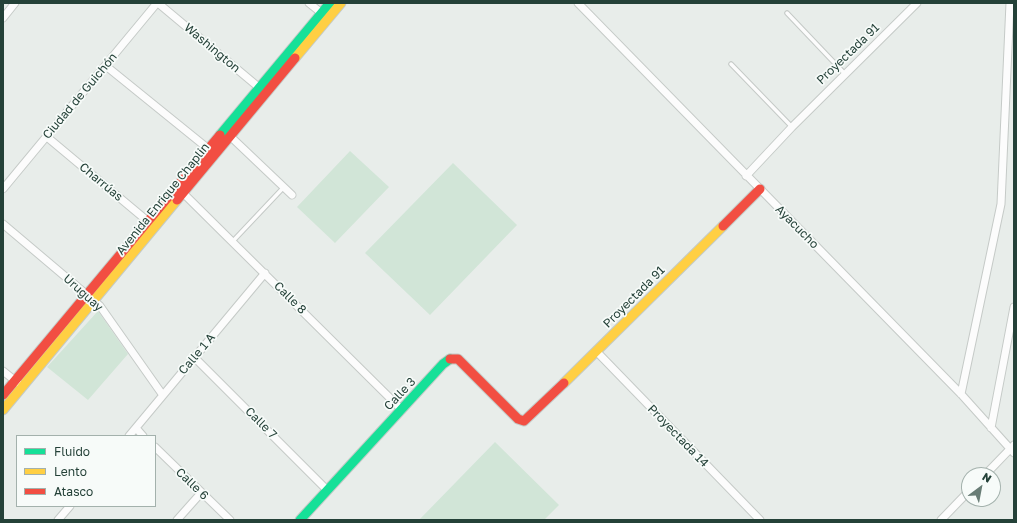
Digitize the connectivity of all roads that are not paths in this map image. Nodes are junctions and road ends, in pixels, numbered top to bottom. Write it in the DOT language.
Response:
graph roads {
  1 [pos="15,3"];
  2 [pos="158,3"];
  3 [pos="310,3"];
  4 [pos="330,3"];
  5 [pos="342,3"];
  6 [pos="578,3"];
  7 [pos="917,3"];
  8 [pos="1010,3"];
  9 [pos="787,13"];
  10 [pos="325,16"];
  11 [pos="3,18"];
  12 [pos="731,64"];
  13 [pos="106,66"];
  14 [pos="845,74"];
  15 [pos="259,88"];
  16 [pos="267,94"];
  17 [pos="792,126"];
  18 [pos="230,136"];
  19 [pos="47,137"];
  20 [pos="211,152"];
  21 [pos="746,176"];
  22 [pos="177,186"];
  23 [pos="284,187"];
  24 [pos="3,189"];
  25 [pos="760,189"];
  26 [pos="184,193"];
  27 [pos="292,195"];
  28 [pos="3,224"];
  29 [pos="152,224"];
  30 [pos="233,241"];
  31 [pos="265,273"];
  32 [pos="87,295"];
  33 [pos="94,301"];
  34 [pos="1014,306"];
  35 [pos="597,352"];
  36 [pos="194,357"];
  37 [pos="3,371"];
  38 [pos="15,381"];
  39 [pos="23,387"];
  40 [pos="162,394"];
  41 [pos="961,394"];
  42 [pos="3,395"];
  43 [pos="3,410"];
  44 [pos="402,410"];
  45 [pos="524,421"];
  46 [pos="136,428"];
  47 [pos="991,428"];
  48 [pos="130,435"];
  49 [pos="142,435"];
  50 [pos="156,448"];
  51 [pos="1013,449"];
  52 [pos="994,467"];
  53 [pos="327,490"];
  54 [pos="201,493"];
  55 [pos="961,499"];
  56 [pos="69,507"];
  57 [pos="58,520"];
  58 [pos="176,520"];
  59 [pos="230,520"];
  60 [pos="300,520"];
  61 [pos="760,520"];
  62 [pos="941,520"];
  1 -- 11 [label="street"];
  2 -- 13 [label="street, Ciudad de Guichón"];
  2 -- 15 [label="street, Washington"];
  3 -- 10 [label="street"];
  4 -- 10 [label="street, Avenida Enrique Chaplin"];
  5 -- 10 [label="street, Avenida Enrique Chaplin"];
  6 -- 21 [label="street, Ayacucho"];
  7 -- 14 [label="street, Proyectada 91"];
  8 -- 41 [label="street"];
  9 -- 14 [label="lane"];
  10 -- 15 [label="street, Avenida Enrique Chaplin"];
  10 -- 16 [label="street, Avenida Enrique Chaplin"];
  12 -- 17 [label="lane"];
  13 -- 19 [label="street, Ciudad de Guichón"];
  13 -- 20 [label="street"];
  14 -- 17 [label="street, Proyectada 91"];
  15 -- 16 [label="street, Washington"];
  15 -- 20 [label="street, Avenida Enrique Chaplin"];
  16 -- 18 [label="street, Avenida Enrique Chaplin"];
  17 -- 21 [label="street, Proyectada 91"];
  18 -- 20 [label="street, Avenida Enrique Chaplin"];
  18 -- 23 [label="street"];
  19 -- 24 [label="street, Ciudad de Guichón"];
  19 -- 29 [label="street, Charrúas"];
  20 -- 22 [label="street, Avenida Enrique Chaplin"];
  20 -- 26 [label="street, Avenida Enrique Chaplin"];
  21 -- 25 [label="street, Ayacucho"];
  22 -- 26 [label="street, Calle 8"];
  22 -- 29 [label="street, Avenida Enrique Chaplin"];
  23 -- 27 [label="street"];
  23 -- 30 [label="lane"];
  25 -- 35 [label="street, Proyectada 91"];
  25 -- 41 [label="street, Ayacucho"];
  26 -- 29 [label="street, Avenida Enrique Chaplin"];
  26 -- 30 [label="street, Calle 8"];
  28 -- 32 [label="street, Uruguay"];
  29 -- 32 [label="street, Avenida Enrique Chaplin"];
  29 -- 33 [label="street, Avenida Enrique Chaplin"];
  30 -- 31 [label="street, Calle 8"];
  31 -- 36 [label="street, Calle 1 A"];
  31 -- 44 [label="street, Calle 8"];
  32 -- 33 [label="street, Uruguay"];
  32 -- 38 [label="street, Avenida Enrique Chaplin"];
  33 -- 39 [label="street, Avenida Enrique Chaplin"];
  33 -- 40 [label="street, Uruguay"];
  34 -- 47 [label="street"];
  35 -- 45 [label="street, Proyectada 91"];
  35 -- 61 [label="street, Proyectada 14"];
  36 -- 40 [label="street, Calle 1 A"];
  36 -- 53 [label="street, Calle 7"];
  37 -- 38 [label="street"];
  38 -- 39 [label="street"];
  38 -- 42 [label="street, Avenida Enrique Chaplin"];
  39 -- 43 [label="street, Avenida Enrique Chaplin"];
  40 -- 46 [label="street, Calle 1 A"];
  41 -- 47 [label="street, Ayacucho"];
  44 -- 45 [label="street, Calle 3"];
  44 -- 53 [label="street, Calle 3"];
  46 -- 48 [label="street, Calle 1 A"];
  46 -- 49 [label="street"];
  47 -- 51 [label="street, Ayacucho"];
  50 -- 54 [label="street, Calle 6"];
  51 -- 52 [label="street"];
  53 -- 60 [label="street, Calle 3"];
  54 -- 58 [label="street"];
  54 -- 59 [label="street, Calle 6"];
  55 -- 62 [label="street"];
  56 -- 57 [label="street"];
}
